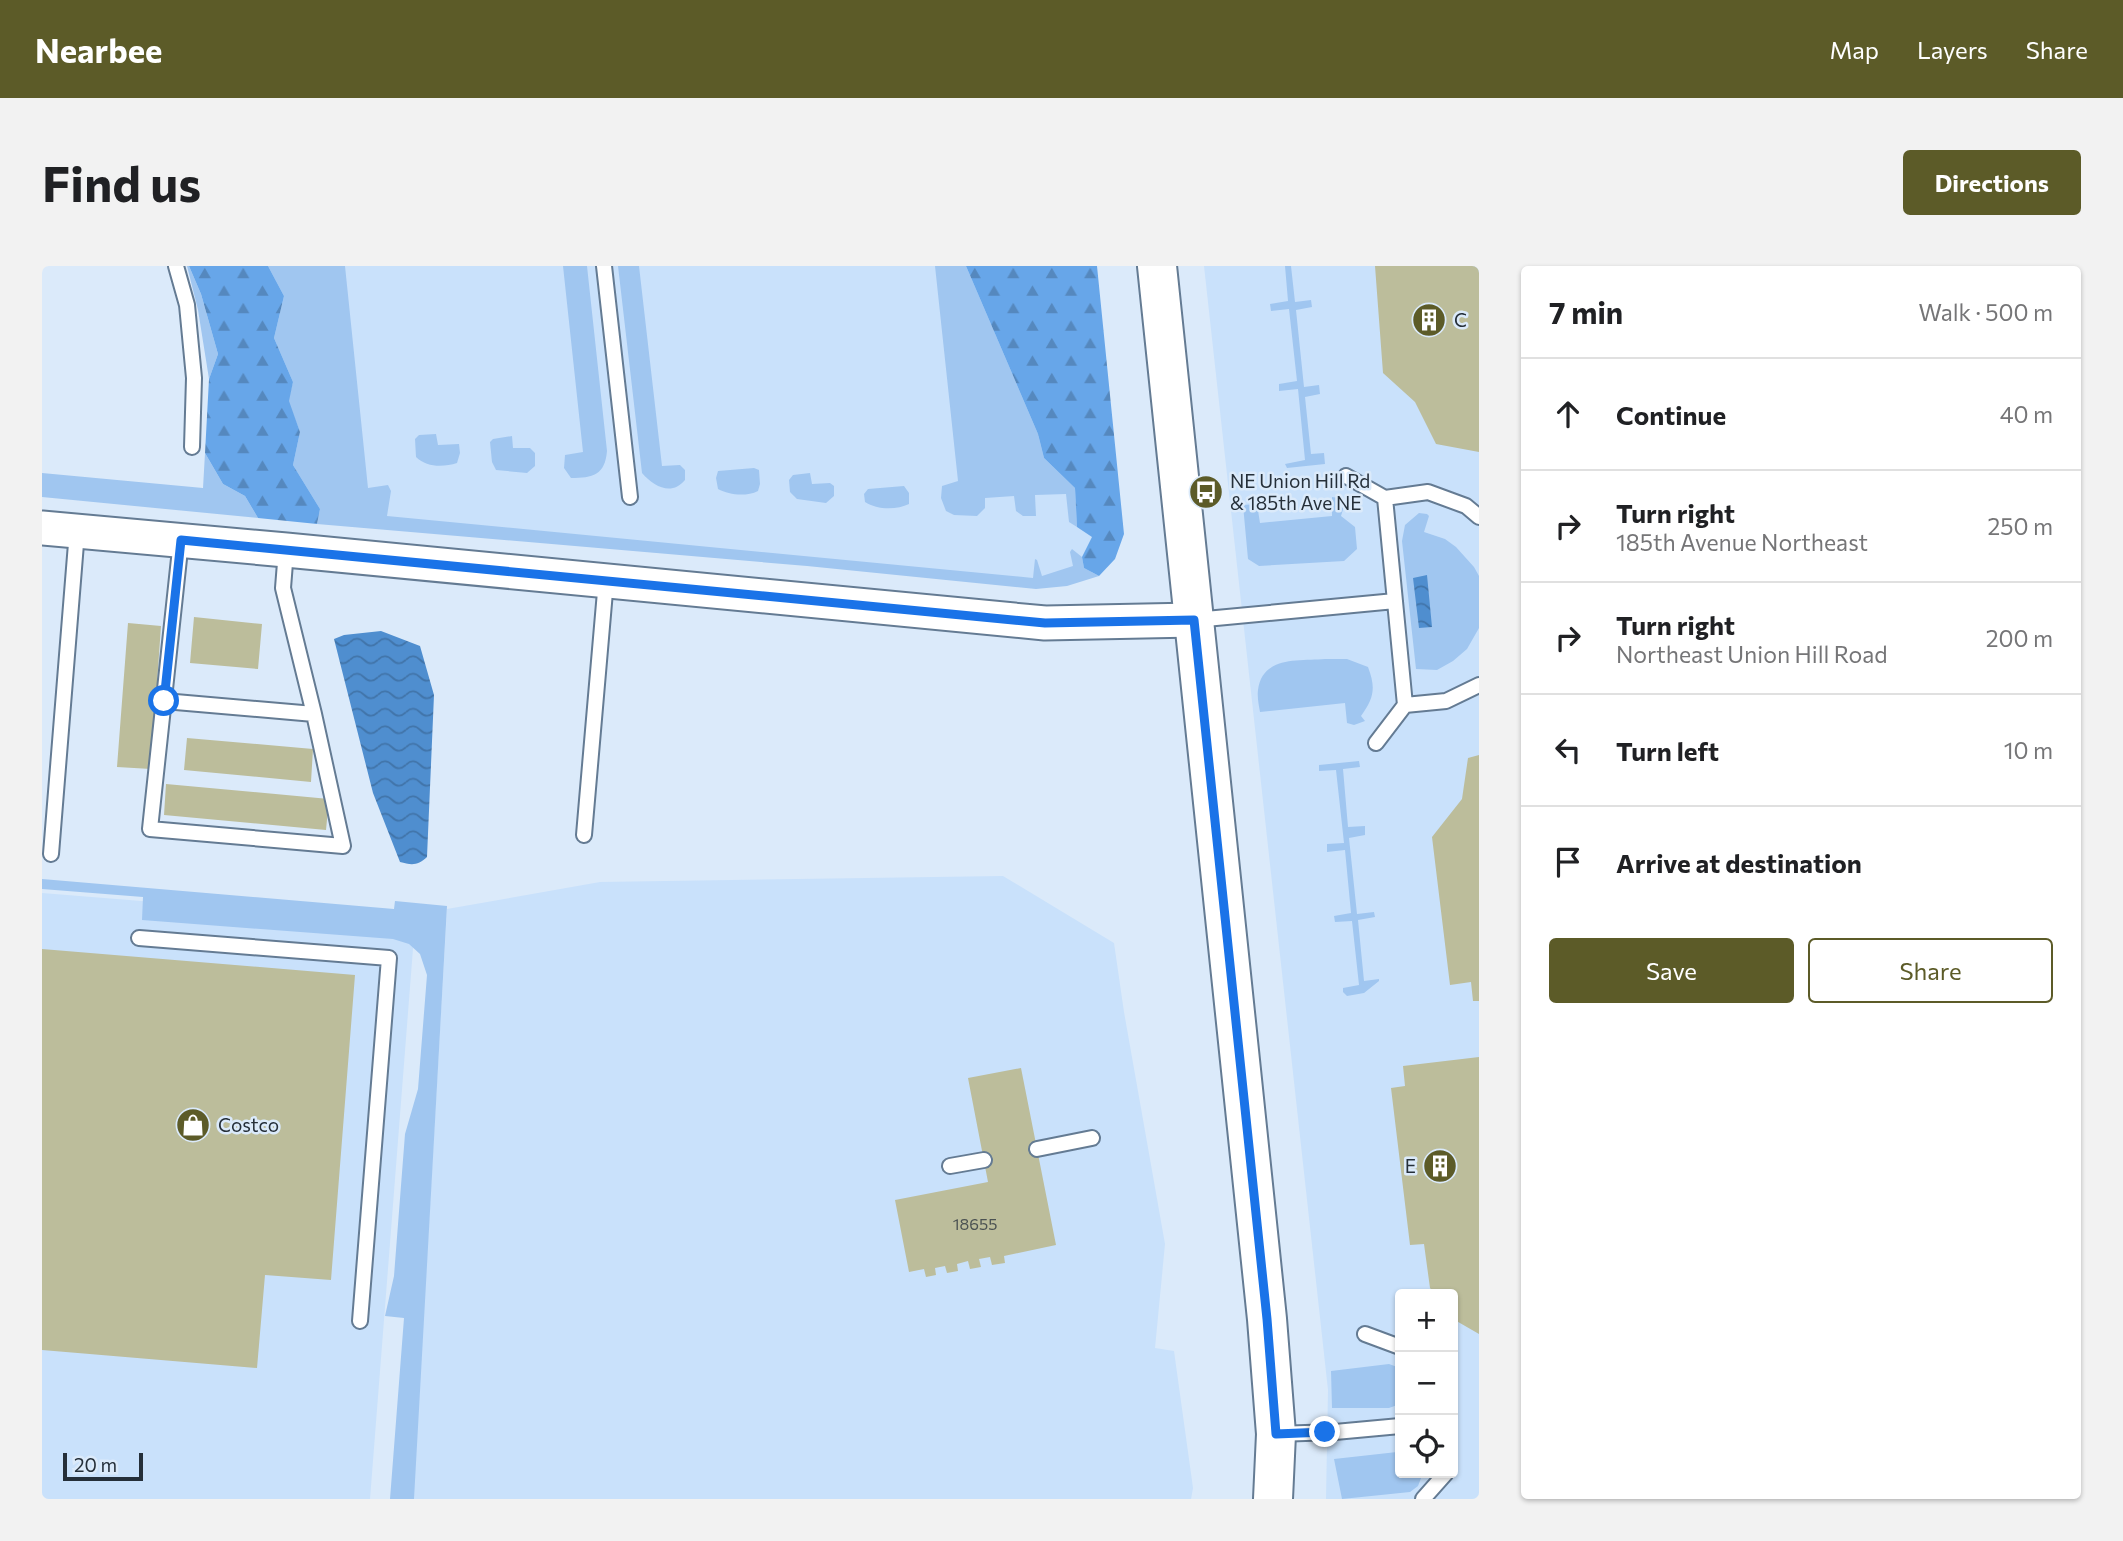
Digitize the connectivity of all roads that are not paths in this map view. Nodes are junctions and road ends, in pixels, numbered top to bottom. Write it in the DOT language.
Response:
graph roads {
  1 [pos="176,266"];
  2 [pos="604,266"];
  3 [pos="1157,266"];
  4 [pos="192,447"];
  5 [pos="1346,476"];
  6 [pos="630,497"];
  7 [pos="1385,498"];
  8 [pos="1479,516"];
  9 [pos="42,528"];
  10 [pos="77,531"];
  11 [pos="181,540"];
  12 [pos="286,550"];
  13 [pos="606,580"];
  14 [pos="1395,601"];
  15 [pos="1194,620"];
  16 [pos="1479,685"];
  17 [pos="164,701"];
  18 [pos="1405,705"];
  19 [pos="314,714"];
  20 [pos="1376,743"];
  21 [pos="584,835"];
  22 [pos="51,854"];
  23 [pos="139,938"];
  24 [pos="1093,1138"];
  25 [pos="1037,1149"];
  26 [pos="984,1160"];
  27 [pos="950,1166"];
  28 [pos="360,1321"];
  29 [pos="1365,1334"];
  30 [pos="1395,1345"];
  31 [pos="1395,1426"];
  32 [pos="1276,1434"];
  33 [pos="1442,1478"];
  34 [pos="1273,1499"];
  35 [pos="1423,1499"];
  1 -- 4 [label="lane"];
  2 -- 6 [label="lane"];
  3 -- 15 [label="main road"];
  5 -- 7 [label="lane"];
  7 -- 8 [label="lane"];
  7 -- 14 [label="lane"];
  9 -- 10 [label="street"];
  10 -- 11 [label="street"];
  10 -- 22 [label="lane"];
  11 -- 12 [label="street"];
  11 -- 17 [label="lane"];
  12 -- 13 [label="street"];
  12 -- 19 [label="lane"];
  13 -- 15 [label="street"];
  13 -- 21 [label="lane"];
  14 -- 15 [label="lane"];
  14 -- 18 [label="lane"];
  15 -- 32 [label="main road"];
  16 -- 18 [label="lane"];
  17 -- 19 [label="lane"];
  17 -- 19 [label="lane"];
  18 -- 20 [label="lane"];
  23 -- 28 [label="lane"];
  24 -- 25 [label="lane"];
  26 -- 27 [label="lane"];
  29 -- 30 [label="lane"];
  31 -- 32 [label="lane"];
  32 -- 34 [label="main road"];
  33 -- 35 [label="lane"];
}
